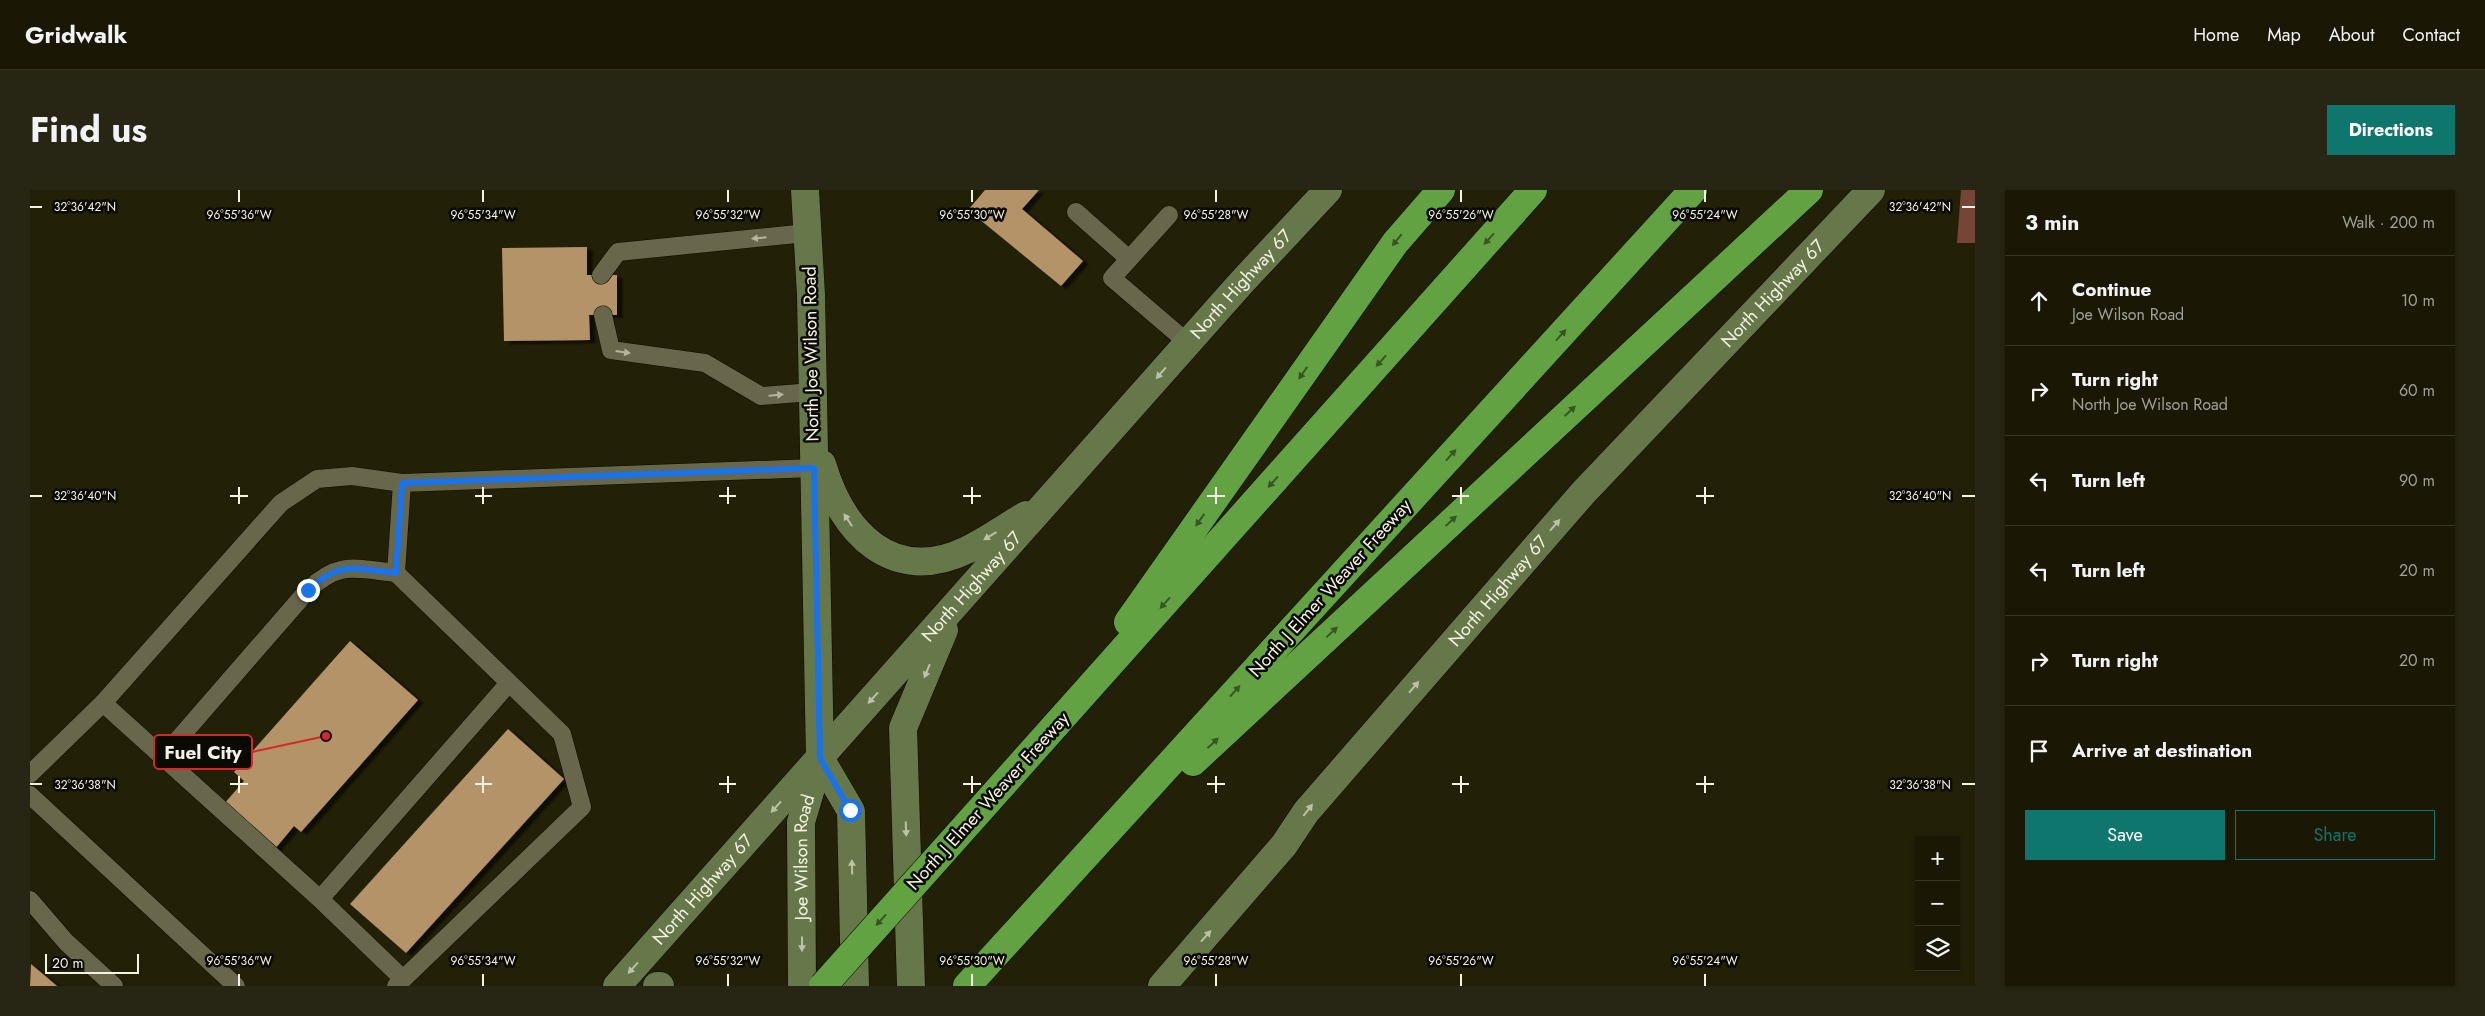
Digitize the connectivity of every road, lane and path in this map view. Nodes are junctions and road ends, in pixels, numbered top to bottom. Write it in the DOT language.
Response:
graph roads {
  1 [pos="805,190"];
  2 [pos="1328,190"];
  3 [pos="1440,190"];
  4 [pos="1533,190"];
  5 [pos="1693,190"];
  6 [pos="1808,190"];
  7 [pos="1871,190"];
  8 [pos="1076,212"];
  9 [pos="1169,215"];
  10 [pos="807,233"];
  11 [pos="1129,259"];
  12 [pos="601,275"];
  13 [pos="603,315"];
  14 [pos="1188,343"];
  15 [pos="812,392"];
  16 [pos="813,435"];
  17 [pos="814,468"];
  18 [pos="402,483"];
  19 [pos="1047,502"];
  20 [pos="396,573"];
  21 [pos="952,610"];
  22 [pos="509,683"];
  23 [pos="103,704"];
  24 [pos="1054,727"];
  25 [pos="162,758"];
  26 [pos="820,758"];
  27 [pos="30,774"];
  28 [pos="30,795"];
  29 [pos="320,899"];
  30 [pos="30,900"];
  31 [pos="1026,921"];
  32 [pos="399,982"];
  33 [pos="114,986"];
  34 [pos="236,986"];
  35 [pos="617,986"];
  36 [pos="802,986"];
  37 [pos="823,986"];
  38 [pos="855,986"];
  39 [pos="911,986"];
  40 [pos="967,986"];
  41 [pos="1162,986"];
  1 -- 10 [label="main road, North Joe Wilson Road"];
  2 -- 14 [label="main road, North Highway 67"];
  3 -- 24 [label="highway, one-way"];
  4 -- 24 [label="highway, North J Elmer Weaver Freeway, one-way"];
  31 -- 5 [label="highway, North J Elmer Weaver Freeway, one-way"];
  31 -- 6 [label="highway, one-way"];
  41 -- 7 [label="main road, North Highway 67, one-way"];
  8 -- 11 [label="lane"];
  9 -- 11 [label="lane"];
  10 -- 12 [label="lane, one-way"];
  10 -- 15 [label="main road, North Joe Wilson Road"];
  11 -- 14 [label="lane"];
  13 -- 15 [label="lane, one-way"];
  14 -- 19 [label="main road, North Highway 67, one-way"];
  15 -- 16 [label="main road, North Joe Wilson Road"];
  16 -- 17 [label="main road, North Joe Wilson Road"];
  19 -- 16 [label="main road, one-way"];
  17 -- 18 [label="lane"];
  17 -- 26 [label="main road, North Joe Wilson Road"];
  18 -- 20 [label="lane"];
  18 -- 23 [label="lane"];
  19 -- 21 [label="main road, North Highway 67"];
  20 -- 22 [label="lane"];
  20 -- 25 [label="lane"];
  21 -- 26 [label="main road, North Highway 67, one-way"];
  21 -- 39 [label="main road, one-way"];
  22 -- 29 [label="lane"];
  22 -- 32 [label="lane"];
  23 -- 25 [label="lane"];
  23 -- 27 [label="lane"];
  24 -- 37 [label="highway, North J Elmer Weaver Freeway, one-way, bridge"];
  25 -- 29 [label="lane"];
  26 -- 35 [label="main road, North Highway 67, one-way"];
  26 -- 36 [label="main road, Joe Wilson Road, one-way"];
  38 -- 26 [label="main road, Joe Wilson Road, one-way"];
  28 -- 34 [label="lane"];
  29 -- 32 [label="lane"];
  30 -- 33 [label="lane"];
  31 -- 40 [label="highway, North J Elmer Weaver Freeway"];
}
